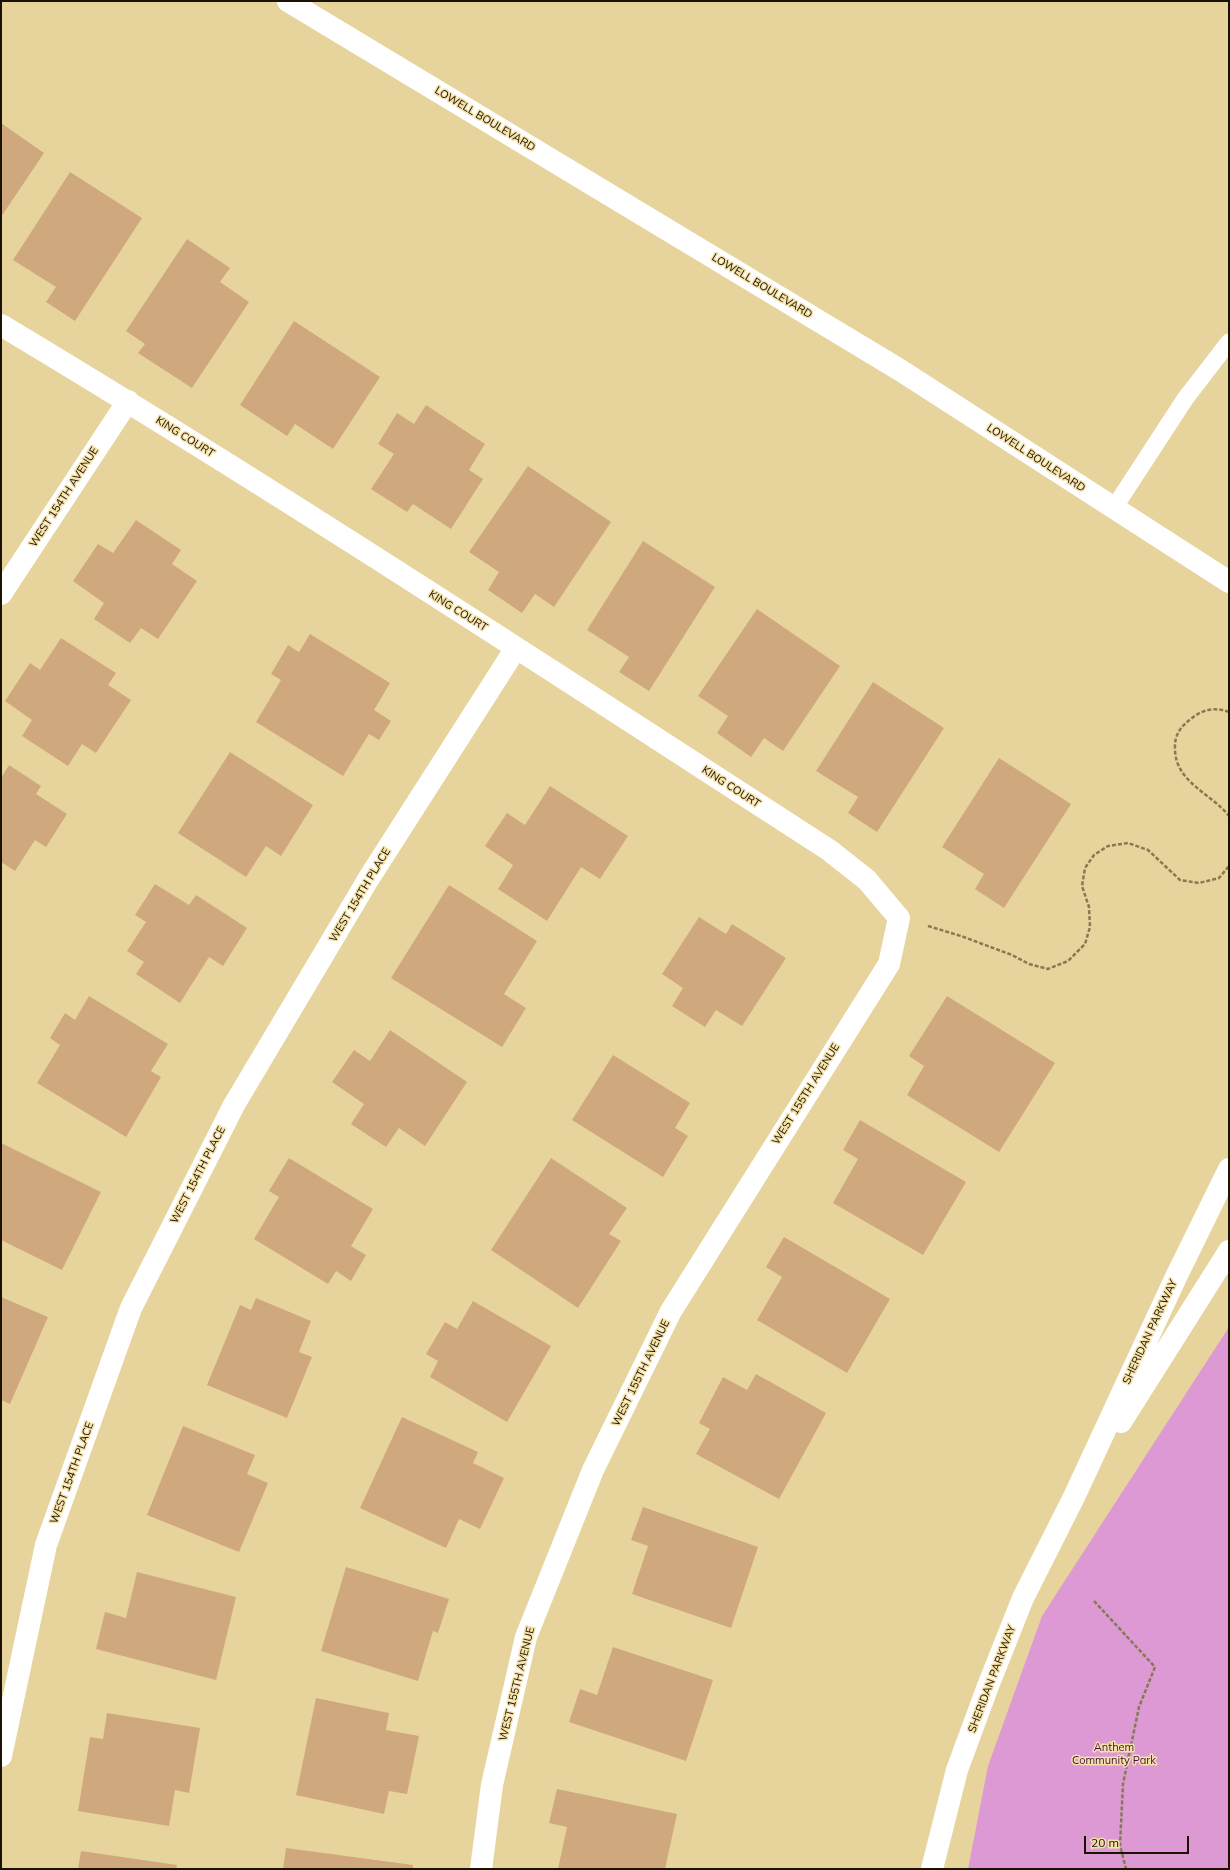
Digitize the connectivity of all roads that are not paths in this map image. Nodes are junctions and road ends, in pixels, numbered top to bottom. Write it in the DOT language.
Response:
graph roads {
  1 [pos="288,1"];
  2 [pos="1,325"];
  3 [pos="1229,342"];
  4 [pos="128,401"];
  5 [pos="1114,508"];
  6 [pos="1229,582"];
  7 [pos="1,594"];
  8 [pos="516,648"];
  9 [pos="899,918"];
  10 [pos="1229,1169"];
  11 [pos="1229,1251"];
  12 [pos="1074,1497"];
  13 [pos="1,1756"];
  14 [pos="481,1869"];
  15 [pos="932,1869"];
  1 -- 5 [label="street, LOWELL BOULEVARD"];
  2 -- 4 [label="street, KING COURT"];
  3 -- 5 [label="lane"];
  4 -- 7 [label="street, WEST 154TH AVENUE"];
  4 -- 8 [label="street, KING COURT"];
  5 -- 6 [label="street, LOWELL BOULEVARD"];
  8 -- 9 [label="street, KING COURT"];
  8 -- 13 [label="street, WEST 154TH PLACE"];
  9 -- 14 [label="street, WEST 155TH AVENUE"];
  10 -- 12 [label="street, SHERIDAN PARKWAY"];
  11 -- 12 [label="street, SHERIDAN PARKWAY"];
  12 -- 15 [label="street, SHERIDAN PARKWAY"];
}
